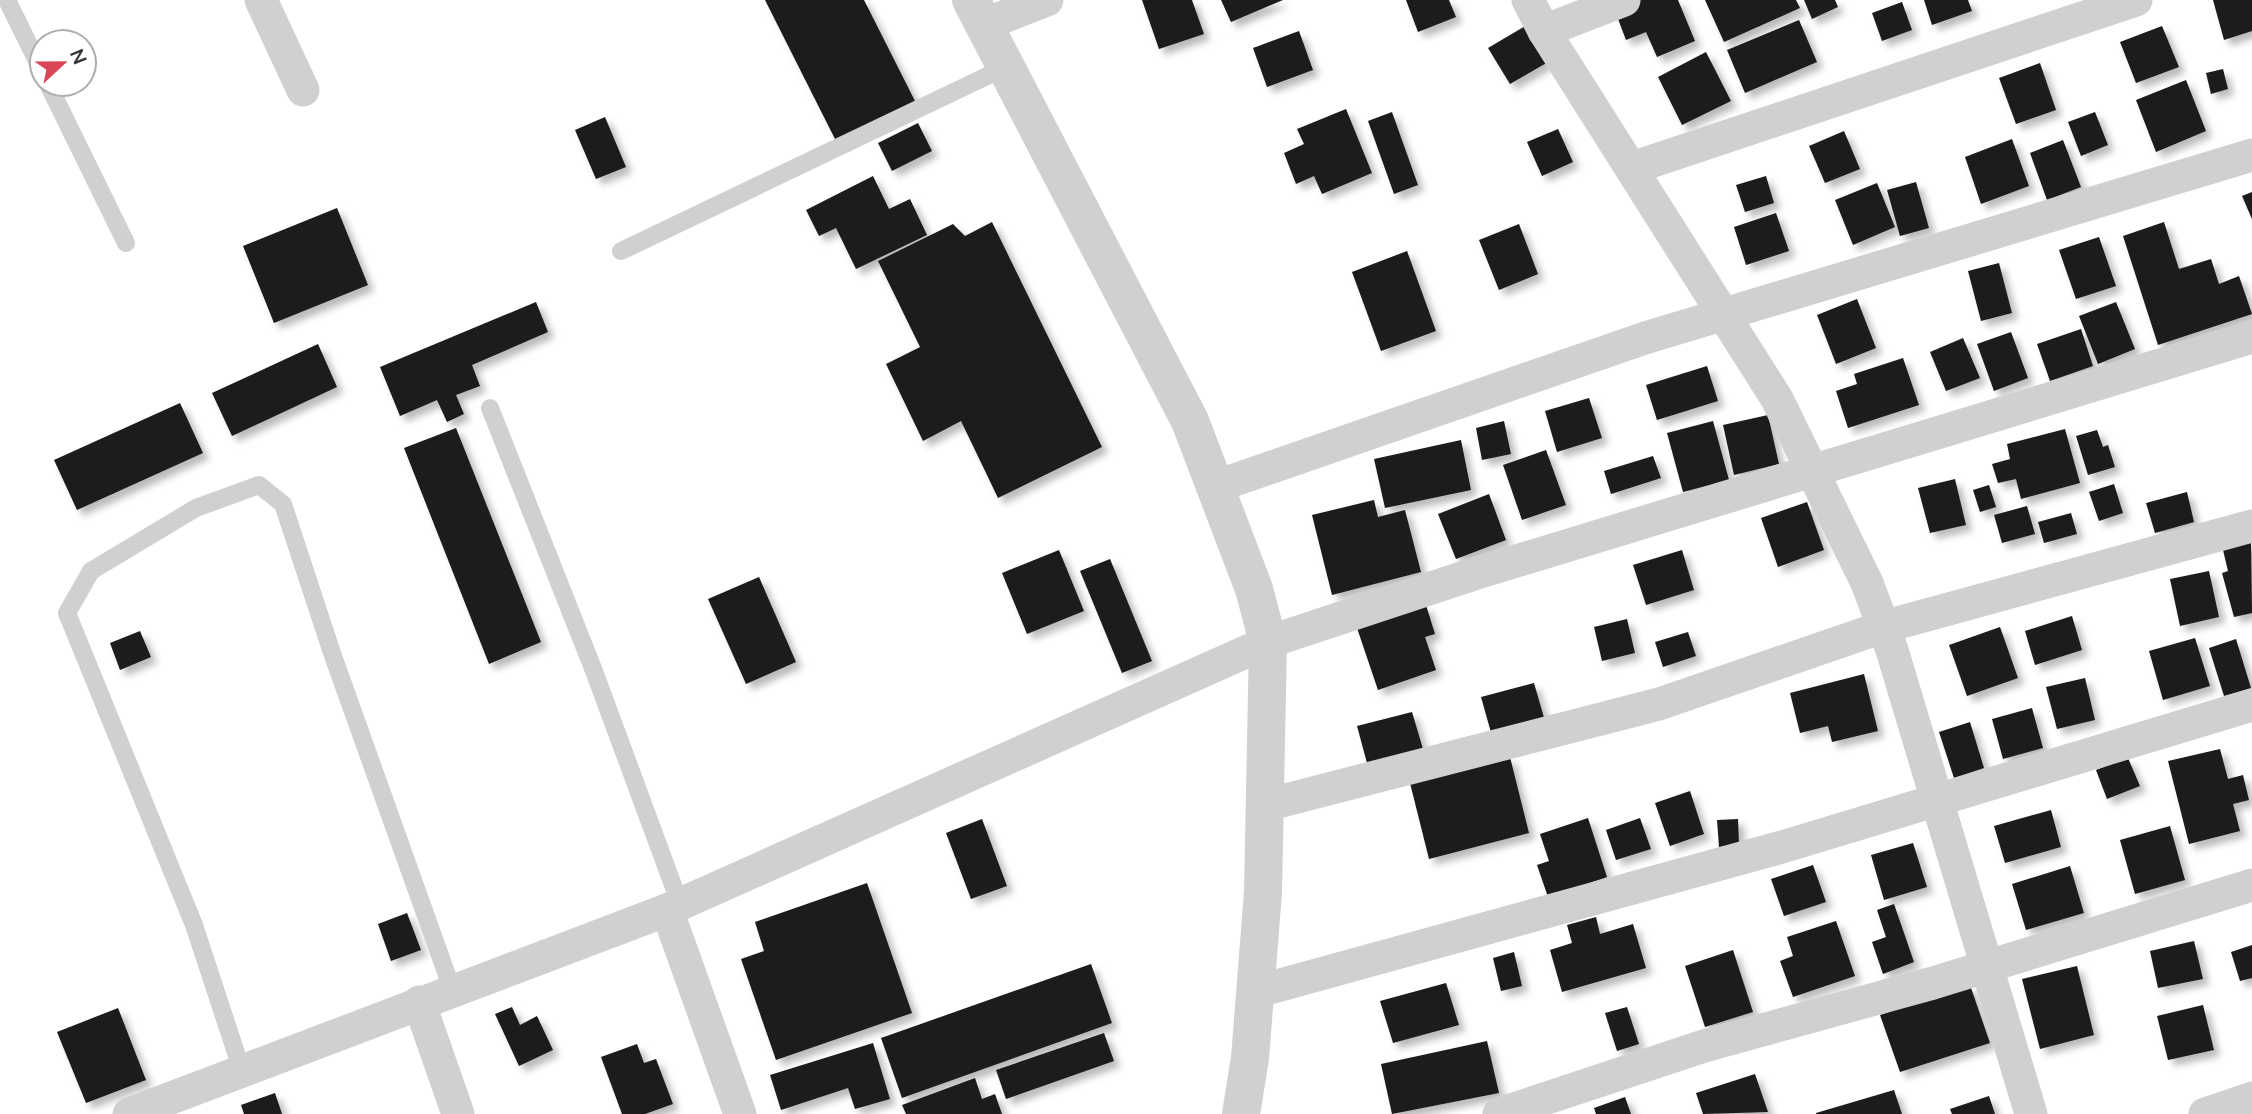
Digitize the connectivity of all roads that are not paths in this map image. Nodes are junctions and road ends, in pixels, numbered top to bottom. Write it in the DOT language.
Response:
graph roads {
  1 [pos="7,0"];
  2 [pos="261,0"];
  3 [pos="1047,0"];
  4 [pos="1528,0"];
  5 [pos="1624,0"];
  6 [pos="2136,0"];
  7 [pos="977,12"];
  8 [pos="1544,31"];
  9 [pos="28,43"];
  10 [pos="1006,67"];
  11 [pos="303,90"];
  12 [pos="55,98"];
  13 [pos="2252,155"];
  14 [pos="1632,168"];
  15 [pos="126,243"];
  16 [pos="621,251"];
  17 [pos="1726,315"];
  18 [pos="2252,337"];
  19 [pos="490,408"];
  20 [pos="1812,471"];
  21 [pos="1217,486"];
  22 [pos="2252,526"];
  23 [pos="1883,627"];
  24 [pos="1268,642"];
  25 [pos="2252,705"];
  26 [pos="1936,802"];
  27 [pos="1266,805"];
  28 [pos="2252,885"];
  29 [pos="674,907"];
  30 [pos="1984,967"];
  31 [pos="452,989"];
  32 [pos="1255,992"];
  33 [pos="419,1002"];
  34 [pos="242,1070"];
  35 [pos="2252,1098"];
  36 [pos="178,1105"];
  37 [pos="129,1114"];
  38 [pos="458,1114"];
  39 [pos="740,1114"];
  40 [pos="1241,1114"];
  41 [pos="1499,1114"];
  42 [pos="2031,1114"];
  43 [pos="2205,1114"];
  1 -- 9 [label="lane"];
  2 -- 11 [label="street"];
  3 -- 7 [label="street"];
  4 -- 8 [label="street"];
  5 -- 8 [label="street"];
  6 -- 14 [label="street"];
  7 -- 10 [label="street"];
  8 -- 14 [label="street"];
  10 -- 16 [label="lane"];
  10 -- 21 [label="street"];
  12 -- 15 [label="lane"];
  13 -- 17 [label="street"];
  14 -- 17 [label="street"];
  17 -- 20 [label="street"];
  17 -- 21 [label="street"];
  18 -- 20 [label="street"];
  19 -- 29 [label="lane"];
  20 -- 23 [label="street"];
  20 -- 24 [label="street"];
  21 -- 24 [label="street"];
  22 -- 23 [label="street"];
  23 -- 26 [label="street"];
  23 -- 27 [label="street"];
  24 -- 27 [label="street"];
  24 -- 29 [label="street"];
  25 -- 26 [label="street"];
  26 -- 30 [label="street"];
  26 -- 32 [label="street"];
  27 -- 32 [label="street"];
  28 -- 30 [label="street"];
  29 -- 31 [label="street"];
  29 -- 39 [label="street"];
  30 -- 41 [label="street"];
  30 -- 42 [label="street"];
  31 -- 33 [label="street"];
  31 -- 34 [label="lane"];
  32 -- 40 [label="street"];
  33 -- 34 [label="street"];
  33 -- 38 [label="street"];
  34 -- 36 [label="street"];
  35 -- 43 [label="street"];
  36 -- 37 [label="street"];
}
